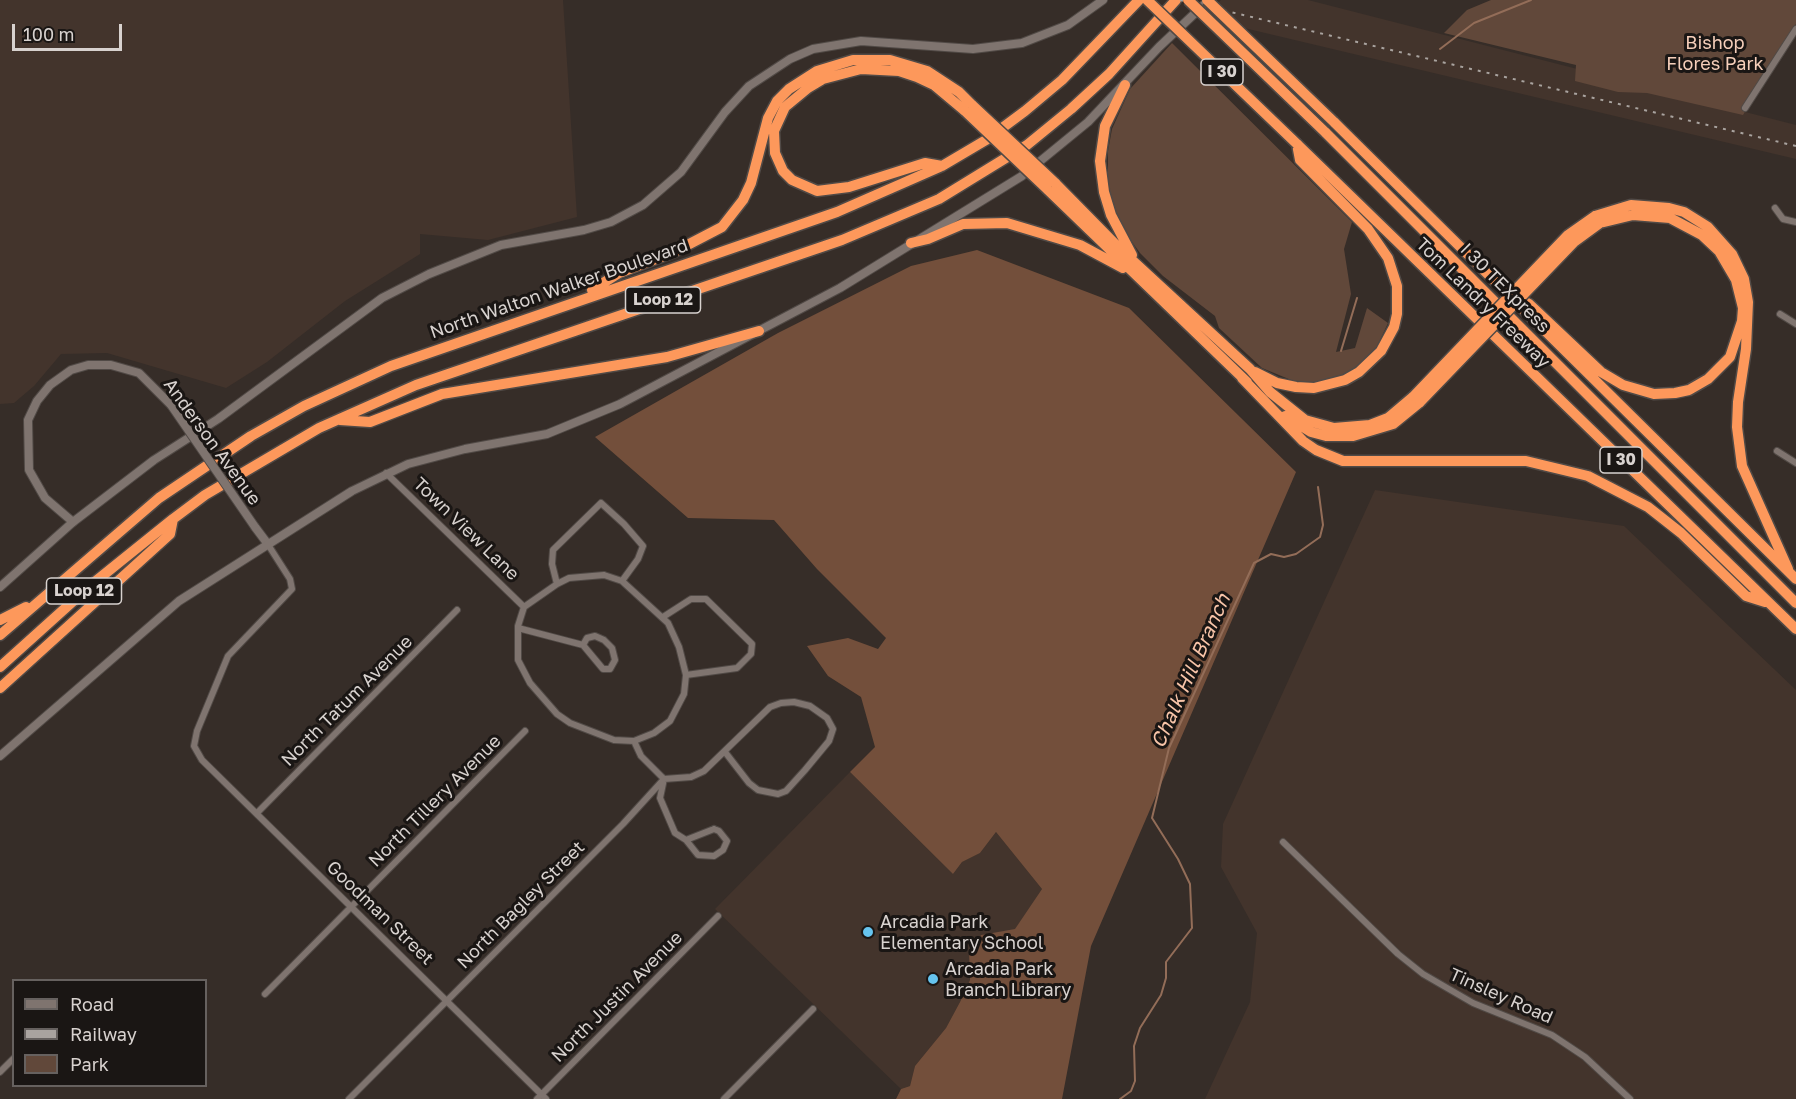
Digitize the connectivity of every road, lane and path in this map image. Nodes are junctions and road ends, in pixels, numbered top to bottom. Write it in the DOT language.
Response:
graph roads {
  1 [pos="1103,0"];
  2 [pos="1139,0"];
  3 [pos="1147,0"];
  4 [pos="1176,0"];
  5 [pos="1188,0"];
  6 [pos="1208,0"];
  7 [pos="1796,28"];
  8 [pos="1125,85"];
  9 [pos="969,108"];
  10 [pos="1745,108"];
  11 [pos="1303,156"];
  12 [pos="942,166"];
  13 [pos="1775,208"];
  14 [pos="1597,220"];
  15 [pos="1796,222"];
  16 [pos="911,243"];
  17 [pos="1138,271"];
  18 [pos="1504,291"];
  19 [pos="574,301"];
  20 [pos="1780,314"];
  21 [pos="1796,324"];
  22 [pos="759,331"];
  23 [pos="1250,369"];
  24 [pos="1242,378"];
  25 [pos="1417,399"];
  26 [pos="337,420"];
  27 [pos="1777,452"];
  28 [pos="1796,463"];
  29 [pos="386,473"];
  30 [pos="172,519"];
  31 [pos="73,522"];
  32 [pos="267,543"];
  33 [pos="1793,576"];
  34 [pos="622,581"];
  35 [pos="557,584"];
  36 [pos="0,587"];
  37 [pos="40,600"];
  38 [pos="1768,603"];
  39 [pos="1796,603"];
  40 [pos="524,607"];
  41 [pos="457,610"];
  42 [pos="663,617"];
  43 [pos="0,620"];
  44 [pos="518,628"];
  45 [pos="1796,629"];
  46 [pos="0,635"];
  47 [pos="583,645"];
  48 [pos="0,667"];
  49 [pos="686,675"];
  50 [pos="0,688"];
  51 [pos="525,731"];
  52 [pos="634,741"];
  53 [pos="194,746"];
  54 [pos="725,752"];
  55 [pos="0,756"];
  56 [pos="664,779"];
  57 [pos="257,813"];
  58 [pos="686,840"];
  59 [pos="1283,842"];
  60 [pos="352,907"];
  61 [pos="718,916"];
  62 [pos="265,994"];
  63 [pos="447,1000"];
  64 [pos="813,1009"];
  65 [pos="12,1060"];
  66 [pos="0,1072"];
  67 [pos="542,1098"];
  68 [pos="349,1099"];
  69 [pos="724,1099"];
  70 [pos="1630,1099"];
  1 -- 31 [label="main road"];
  2 -- 12 [label="highway, North Walton Walker Boulevard / Loop 12"];
  3 -- 11 [label="highway, I 30, bridge"];
  4 -- 26 [label="highway, Loop 12"];
  5 -- 39 [label="highway, I 30 TEXpress, bridge"];
  6 -- 8 [label="main road"];
  6 -- 18 [label="highway, Tom Landry Freeway / I 30, bridge"];
  7 -- 10 [label="street"];
  8 -- 16 [label="main road"];
  8 -- 17 [label="highway"];
  9 -- 12 [label="highway"];
  9 -- 17 [label="highway, bridge"];
  9 -- 19 [label="highway"];
  11 -- 23 [label="highway"];
  11 -- 38 [label="highway, Tom Landry Freeway / I 30"];
  12 -- 19 [label="highway, North Walton Walker Boulevard / Loop 12"];
  13 -- 15 [label="street"];
  14 -- 18 [label="highway"];
  14 -- 25 [label="highway, bridge"];
  14 -- 33 [label="highway"];
  16 -- 17 [label="highway"];
  16 -- 22 [label="main road"];
  17 -- 23 [label="highway"];
  17 -- 24 [label="highway"];
  18 -- 33 [label="highway, Tom Landry Freeway / I 30"];
  19 -- 37 [label="highway, North Walton Walker Boulevard / Loop 12"];
  20 -- 21 [label="street"];
  22 -- 26 [label="highway"];
  22 -- 29 [label="main road"];
  23 -- 25 [label="highway"];
  24 -- 25 [label="highway"];
  24 -- 38 [label="highway"];
  26 -- 30 [label="highway, Loop 12"];
  27 -- 28 [label="street"];
  29 -- 32 [label="main road"];
  29 -- 40 [label="street, Town View Lane"];
  30 -- 48 [label="highway, Loop 12"];
  30 -- 50 [label="highway"];
  31 -- 32 [label="street, Anderson Avenue, bridge"];
  31 -- 36 [label="main road"];
  32 -- 53 [label="street, Anderson Avenue"];
  32 -- 55 [label="main road"];
  34 -- 35 [label="street"];
  34 -- 35 [label="street"];
  34 -- 42 [label="street"];
  35 -- 40 [label="street"];
  37 -- 43 [label="highway"];
  37 -- 46 [label="highway, North Walton Walker Boulevard / Loop 12"];
  38 -- 45 [label="highway, Tom Landry Freeway / I 30"];
  40 -- 44 [label="street"];
  41 -- 57 [label="street, North Tatum Avenue"];
  42 -- 49 [label="street"];
  42 -- 49 [label="street"];
  44 -- 47 [label="street"];
  44 -- 52 [label="street"];
  47 -- 47 [label="street"];
  49 -- 52 [label="street"];
  51 -- 60 [label="street, North Tillery Avenue"];
  52 -- 56 [label="street"];
  53 -- 57 [label="street, Goodman Street"];
  54 -- 54 [label="street"];
  54 -- 56 [label="street"];
  56 -- 58 [label="street"];
  56 -- 63 [label="street, North Bagley Street"];
  57 -- 60 [label="street, Goodman Street"];
  58 -- 58 [label="street"];
  59 -- 70 [label="street, Tinsley Road"];
  60 -- 62 [label="street, North Tillery Avenue"];
  60 -- 63 [label="street, Goodman Street"];
  61 -- 67 [label="street, North Justin Avenue"];
  63 -- 67 [label="street, Goodman Street"];
  63 -- 68 [label="street, North Bagley Street"];
  64 -- 69 [label="street"];
  65 -- 66 [label="street"];
}
